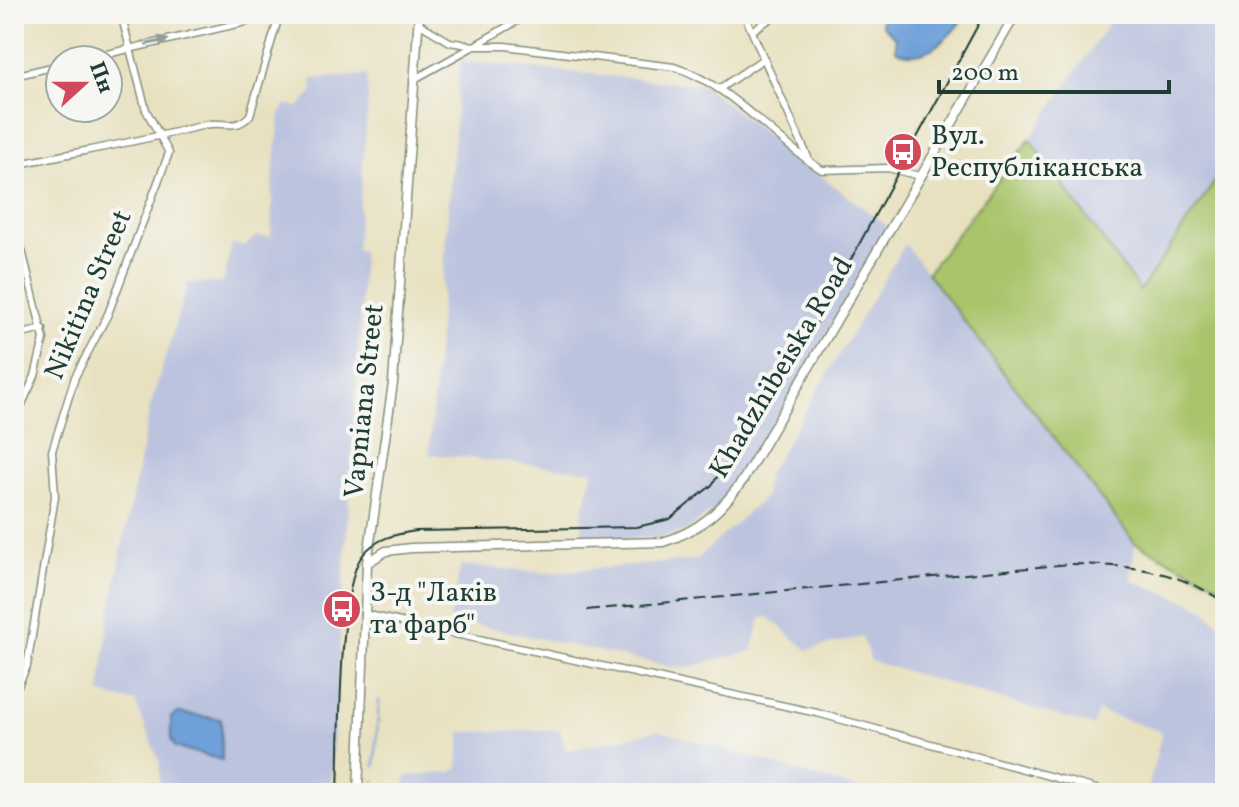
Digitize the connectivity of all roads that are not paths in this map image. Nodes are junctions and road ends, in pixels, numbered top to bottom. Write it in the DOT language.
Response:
graph roads {
  1 [pos="121,14"];
  2 [pos="529,14"];
  3 [pos="744,14"];
  4 [pos="777,14"];
  5 [pos="1016,14"];
  6 [pos="280,15"];
  7 [pos="419,18"];
  8 [pos="752,31"];
  9 [pos="474,46"];
  10 [pos="129,49"];
  11 [pos="124,50"];
  12 [pos="763,59"];
  13 [pos="44,69"];
  14 [pos="14,76"];
  15 [pos="413,80"];
  16 [pos="719,89"];
  17 [pos="159,136"];
  18 [pos="810,162"];
  19 [pos="14,165"];
  20 [pos="920,176"];
  21 [pos="14,218"];
  22 [pos="23,249"];
  23 [pos="14,251"];
  24 [pos="43,329"];
  25 [pos="14,336"];
  26 [pos="14,421"];
  27 [pos="367,563"];
  28 [pos="364,614"];
  29 [pos="14,694"];
  30 [pos="358,793"];
  31 [pos="1111,793"];
  1 -- 10 [label="street, Nikitina Street"];
  2 -- 9 [label="street"];
  3 -- 8 [label="street"];
  4 -- 8 [label="street"];
  5 -- 20 [label="street, Khadzhibeiska Road"];
  10 -- 6 [label="street, one-way"];
  6 -- 17 [label="street"];
  7 -- 9 [label="street"];
  7 -- 15 [label="street, Vapniana Street"];
  8 -- 12 [label="street"];
  9 -- 15 [label="street"];
  9 -- 16 [label="street"];
  10 -- 11 [label="street"];
  10 -- 17 [label="street, Nikitina Street"];
  12 -- 16 [label="street"];
  12 -- 18 [label="street"];
  13 -- 14 [label="street"];
  15 -- 27 [label="street, Vapniana Street"];
  16 -- 18 [label="street"];
  17 -- 19 [label="street"];
  17 -- 29 [label="street, Nikitina Street"];
  18 -- 20 [label="street"];
  20 -- 27 [label="street, Khadzhibeiska Road"];
  21 -- 22 [label="street"];
  22 -- 23 [label="street"];
  22 -- 24 [label="street"];
  24 -- 25 [label="street"];
  24 -- 26 [label="street"];
  27 -- 28 [label="street, Vapniana Street"];
  28 -- 30 [label="street, Vapniana Street"];
  28 -- 31 [label="street"];
}
